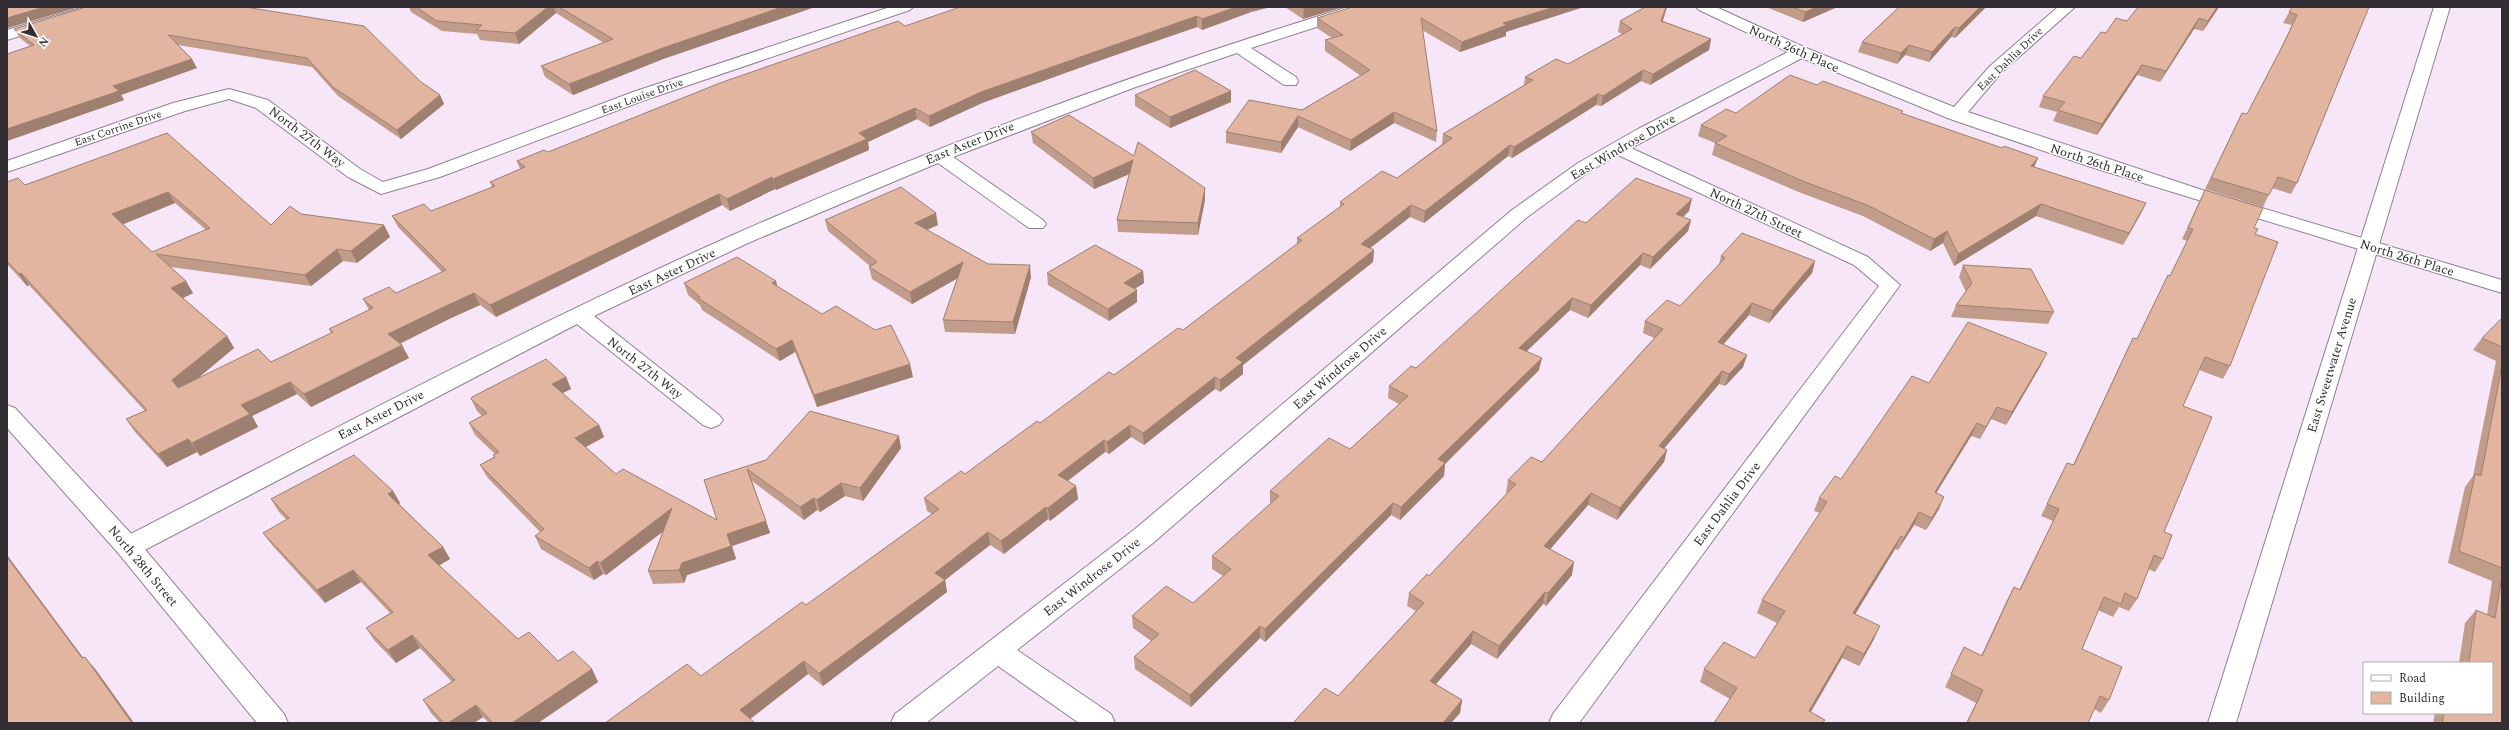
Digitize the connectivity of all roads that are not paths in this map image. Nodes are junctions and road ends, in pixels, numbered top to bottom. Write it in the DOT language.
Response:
graph roads {
  1 [pos="100,7"];
  2 [pos="905,7"];
  3 [pos="1364,7"];
  4 [pos="1704,7"];
  5 [pos="2066,7"];
  6 [pos="2442,7"];
  7 [pos="7,35"];
  8 [pos="1238,46"];
  9 [pos="1801,52"];
  10 [pos="1290,81"];
  11 [pos="229,94"];
  12 [pos="1956,115"];
  13 [pos="1617,148"];
  14 [pos="939,155"];
  15 [pos="7,167"];
  16 [pos="381,188"];
  17 [pos="1036,224"];
  18 [pos="2368,246"];
  19 [pos="1890,285"];
  20 [pos="2502,287"];
  21 [pos="580,316"];
  22 [pos="7,413"];
  23 [pos="711,420"];
  24 [pos="128,547"];
  25 [pos="997,651"];
  26 [pos="273,722"];
  27 [pos="905,723"];
  28 [pos="1101,723"];
  29 [pos="1563,723"];
  30 [pos="2222,723"];
  1 -- 7 [label="street"];
  2 -- 16 [label="street, East Louise Drive"];
  3 -- 8 [label="street, East Aster Drive"];
  4 -- 9 [label="street, North 26th Place"];
  5 -- 12 [label="street, East Dahlia Drive"];
  6 -- 18 [label="street, East Sweetwater Avenue"];
  8 -- 10 [label="street"];
  8 -- 14 [label="street, East Aster Drive"];
  9 -- 12 [label="street, North 26th Place"];
  9 -- 13 [label="street, East Windrose Drive"];
  11 -- 15 [label="street, East Corrine Drive"];
  11 -- 16 [label="street, North 27th Way"];
  12 -- 18 [label="street, North 26th Place"];
  13 -- 19 [label="street, North 27th Street"];
  13 -- 25 [label="street, East Windrose Drive"];
  14 -- 17 [label="street"];
  14 -- 21 [label="street, East Aster Drive"];
  18 -- 20 [label="street, North 26th Place"];
  18 -- 30 [label="street, East Sweetwater Avenue"];
  19 -- 29 [label="street, East Dahlia Drive"];
  21 -- 23 [label="street, North 27th Way"];
  21 -- 24 [label="street, East Aster Drive"];
  22 -- 24 [label="street, North 28th Street"];
  24 -- 26 [label="street, North 28th Street"];
  25 -- 27 [label="street, East Windrose Drive"];
  25 -- 28 [label="street"];
}
